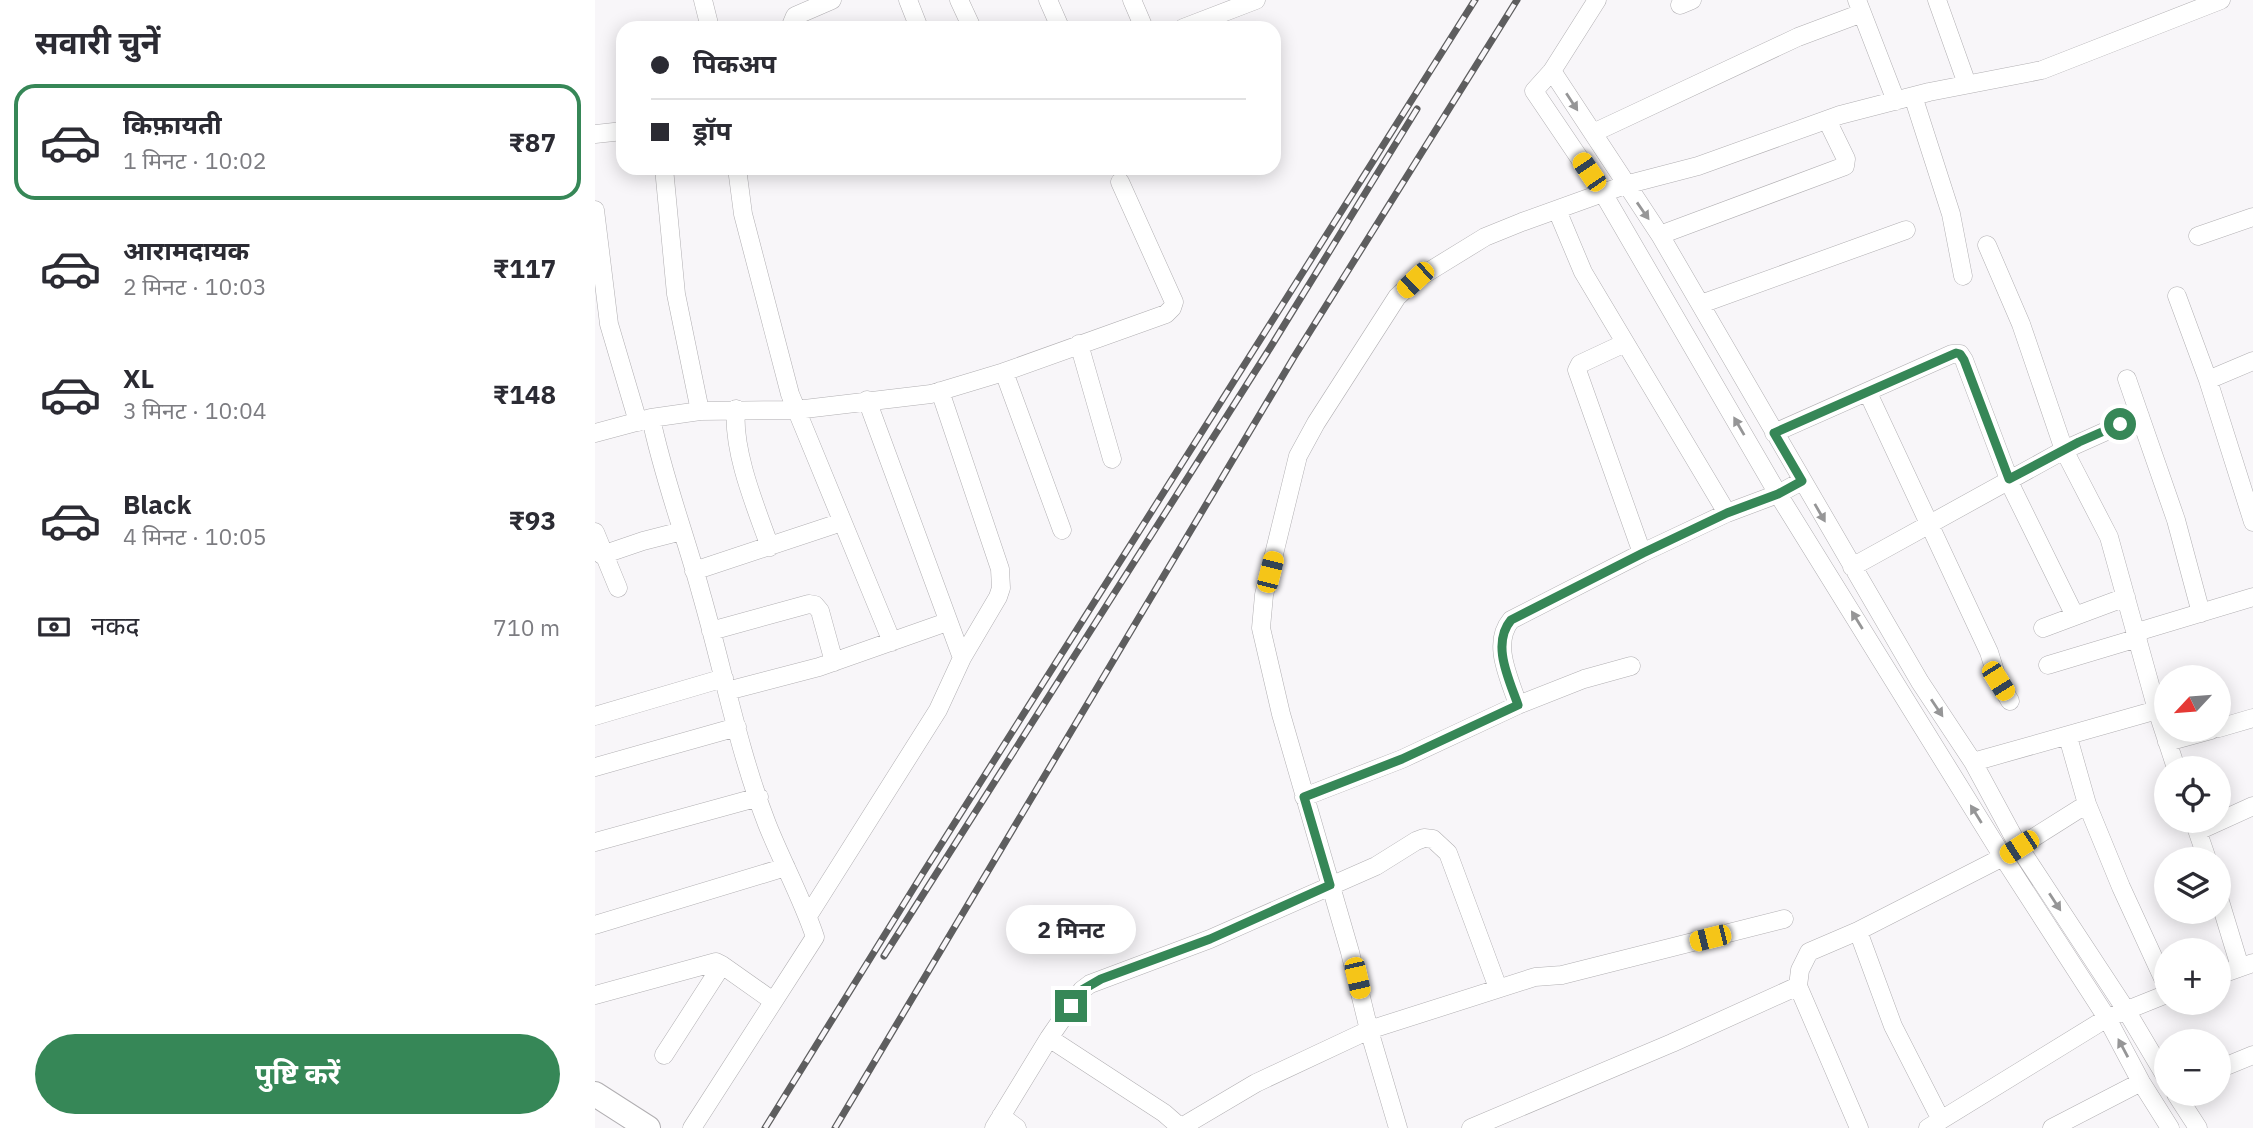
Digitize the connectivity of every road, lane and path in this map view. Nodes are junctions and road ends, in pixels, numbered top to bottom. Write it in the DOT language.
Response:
graph roads {
  1 [pos="703,0"];
  2 [pos="832,0"];
  3 [pos="908,0"];
  4 [pos="959,0"];
  5 [pos="1048,0"];
  6 [pos="1132,0"];
  7 [pos="1256,0"];
  8 [pos="1597,0"];
  9 [pos="1937,0"];
  10 [pos="2221,0"];
  11 [pos="1859,6"];
  12 [pos="708,21"];
  13 [pos="793,21"];
  14 [pos="916,21"];
  15 [pos="969,21"];
  16 [pos="1057,21"];
  17 [pos="1141,21"];
  18 [pos="1201,21"];
  19 [pos="1552,71"];
  20 [pos="1967,85"];
  21 [pos="1905,98"];
  22 [pos="1827,120"];
  23 [pos="616,132"];
  24 [pos="1593,133"];
  25 [pos="595,134"];
  26 [pos="665,175"];
  27 [pos="738,175"];
  28 [pos="1120,182"];
  29 [pos="1625,185"];
  30 [pos="1603,193"];
  31 [pos="1557,209"];
  32 [pos="595,210"];
  33 [pos="2253,217"];
  34 [pos="1906,230"];
  35 [pos="1660,236"];
  36 [pos="2197,236"];
  37 [pos="1987,246"];
  38 [pos="1963,276"];
  39 [pos="2177,296"];
  40 [pos="1701,304"];
  41 [pos="1625,343"];
  42 [pos="1079,344"];
  43 [pos="2253,361"];
  44 [pos="1004,372"];
  45 [pos="2127,379"];
  46 [pos="2208,380"];
  47 [pos="940,391"];
  48 [pos="1868,393"];
  49 [pos="867,400"];
  50 [pos="736,409"];
  51 [pos="796,410"];
  52 [pos="700,411"];
  53 [pos="2140,416"];
  54 [pos="645,420"];
  55 [pos="595,433"];
  56 [pos="1774,433"];
  57 [pos="2064,450"];
  58 [pos="1112,459"];
  59 [pos="2009,479"];
  60 [pos="1802,481"];
  61 [pos="1778,494"];
  62 [pos="2250,502"];
  63 [pos="1727,513"];
  64 [pos="842,522"];
  65 [pos="2253,522"];
  66 [pos="1929,526"];
  67 [pos="1062,530"];
  68 [pos="682,531"];
  69 [pos="595,532"];
  70 [pos="770,547"];
  71 [pos="1643,553"];
  72 [pos="602,555"];
  73 [pos="1852,567"];
  74 [pos="694,571"];
  75 [pos="618,588"];
  76 [pos="2126,597"];
  77 [pos="2253,597"];
  78 [pos="2201,613"];
  79 [pos="2075,616"];
  80 [pos="947,622"];
  81 [pos="2043,628"];
  82 [pos="711,632"];
  83 [pos="2137,635"];
  84 [pos="892,642"];
  85 [pos="962,658"];
  86 [pos="834,662"];
  87 [pos="2048,665"];
  88 [pos="1631,666"];
  89 [pos="726,685"];
  90 [pos="2154,699"];
  91 [pos="2010,701"];
  92 [pos="1518,705"];
  93 [pos="2154,711"];
  94 [pos="595,716"];
  95 [pos="2253,719"];
  96 [pos="2231,725"];
  97 [pos="737,727"];
  98 [pos="2068,737"];
  99 [pos="2167,742"];
  100 [pos="2172,756"];
  101 [pos="1973,762"];
  102 [pos="595,767"];
  103 [pos="759,797"];
  104 [pos="1304,797"];
  105 [pos="2087,804"];
  106 [pos="2253,806"];
  107 [pos="2231,814"];
  108 [pos="595,842"];
  109 [pos="2019,847"];
  110 [pos="2003,857"];
  111 [pos="786,867"];
  112 [pos="1330,885"];
  113 [pos="808,916"];
  114 [pos="1784,919"];
  115 [pos="2229,924"];
  116 [pos="595,925"];
  117 [pos="1859,931"];
  118 [pos="2154,959"];
  119 [pos="722,965"];
  120 [pos="2246,965"];
  121 [pos="1798,986"];
  122 [pos="1498,988"];
  123 [pos="595,995"];
  124 [pos="2154,999"];
  125 [pos="773,1001"];
  126 [pos="2126,1010"];
  127 [pos="2108,1018"];
  128 [pos="1369,1030"];
  129 [pos="1049,1038"];
  130 [pos="663,1055"];
  131 [pos="2253,1055"];
  132 [pos="2154,1057"];
  133 [pos="2231,1064"];
  134 [pos="2141,1082"];
  135 [pos="595,1094"];
  136 [pos="2184,1106"];
  137 [pos="997,1122"];
  138 [pos="1935,1124"];
  139 [pos="648,1128"];
  140 [pos="692,1128"];
  141 [pos="1017,1128"];
  142 [pos="1180,1128"];
  143 [pos="1398,1128"];
  144 [pos="1471,1128"];
  145 [pos="1859,1128"];
  146 [pos="2052,1128"];
  147 [pos="2170,1128"];
  148 [pos="2198,1128"];
  1 -- 12 [label="street"];
  2 -- 13 [label="street"];
  3 -- 14 [label="street"];
  4 -- 15 [label="street"];
  5 -- 16 [label="street"];
  6 -- 17 [label="street"];
  7 -- 18 [label="street"];
  8 -- 19 [label="street"];
  9 -- 20 [label="street"];
  10 -- 20 [label="street"];
  11 -- 21 [label="street"];
  11 -- 24 [label="street"];
  19 -- 24 [label="street, one-way"];
  19 -- 30 [label="street"];
  20 -- 21 [label="street"];
  21 -- 22 [label="street"];
  21 -- 38 [label="street"];
  22 -- 29 [label="street"];
  22 -- 35 [label="street"];
  23 -- 25 [label="street"];
  24 -- 29 [label="street"];
  26 -- 52 [label="street"];
  27 -- 51 [label="street"];
  28 -- 42 [label="street"];
  29 -- 30 [label="street"];
  29 -- 35 [label="street, one-way"];
  30 -- 31 [label="street"];
  61 -- 30 [label="street, one-way"];
  31 -- 41 [label="street"];
  31 -- 104 [label="street"];
  32 -- 54 [label="street"];
  33 -- 36 [label="street"];
  34 -- 40 [label="street"];
  35 -- 40 [label="street"];
  37 -- 57 [label="street"];
  39 -- 46 [label="street"];
  40 -- 56 [label="street"];
  41 -- 63 [label="street"];
  41 -- 71 [label="street"];
  42 -- 44 [label="street"];
  42 -- 58 [label="street"];
  43 -- 46 [label="street"];
  44 -- 47 [label="street"];
  44 -- 67 [label="street"];
  45 -- 53 [label="street"];
  46 -- 62 [label="street"];
  47 -- 49 [label="street"];
  47 -- 85 [label="street"];
  48 -- 56 [label="street"];
  48 -- 59 [label="street"];
  48 -- 66 [label="street"];
  49 -- 51 [label="street"];
  49 -- 80 [label="street"];
  50 -- 51 [label="street"];
  50 -- 52 [label="street"];
  50 -- 70 [label="street"];
  51 -- 64 [label="street"];
  52 -- 54 [label="street"];
  53 -- 57 [label="street"];
  53 -- 78 [label="street"];
  54 -- 55 [label="street"];
  54 -- 68 [label="street"];
  56 -- 60 [label="street"];
  57 -- 59 [label="street"];
  57 -- 76 [label="street"];
  59 -- 66 [label="street"];
  59 -- 79 [label="street"];
  60 -- 61 [label="street"];
  60 -- 73 [label="street, one-way"];
  61 -- 63 [label="street"];
  110 -- 61 [label="street, one-way"];
  62 -- 65 [label="street"];
  63 -- 71 [label="street"];
  64 -- 70 [label="street"];
  64 -- 84 [label="street"];
  66 -- 73 [label="street"];
  66 -- 91 [label="street"];
  68 -- 72 [label="street"];
  68 -- 74 [label="street"];
  69 -- 72 [label="street"];
  70 -- 74 [label="street"];
  71 -- 92 [label="street"];
  72 -- 75 [label="street"];
  73 -- 101 [label="street, one-way"];
  74 -- 82 [label="street"];
  76 -- 79 [label="street"];
  76 -- 83 [label="street"];
  77 -- 78 [label="street"];
  78 -- 83 [label="street"];
  79 -- 81 [label="street"];
  80 -- 84 [label="street"];
  80 -- 85 [label="street"];
  82 -- 86 [label="street"];
  82 -- 89 [label="street"];
  83 -- 87 [label="street"];
  83 -- 90 [label="street"];
  84 -- 86 [label="street"];
  85 -- 113 [label="street"];
  86 -- 89 [label="street"];
  88 -- 92 [label="street"];
  89 -- 94 [label="street"];
  89 -- 97 [label="street"];
  92 -- 104 [label="street"];
  93 -- 98 [label="street"];
  95 -- 96 [label="street"];
  97 -- 102 [label="street"];
  97 -- 103 [label="street"];
  98 -- 101 [label="street"];
  98 -- 105 [label="street"];
  99 -- 100 [label="street"];
  101 -- 109 [label="street"];
  103 -- 108 [label="street"];
  103 -- 111 [label="street"];
  104 -- 112 [label="street"];
  105 -- 109 [label="street"];
  105 -- 118 [label="street"];
  106 -- 107 [label="street"];
  109 -- 110 [label="street"];
  109 -- 126 [label="street, one-way"];
  110 -- 117 [label="street"];
  110 -- 127 [label="street"];
  111 -- 113 [label="street"];
  111 -- 116 [label="street"];
  112 -- 122 [label="street"];
  112 -- 128 [label="street"];
  112 -- 129 [label="street"];
  113 -- 125 [label="street"];
  114 -- 122 [label="street"];
  115 -- 120 [label="street"];
  117 -- 121 [label="street"];
  117 -- 138 [label="street"];
  119 -- 123 [label="street"];
  119 -- 125 [label="street"];
  119 -- 130 [label="street"];
  121 -- 144 [label="street"];
  121 -- 145 [label="street"];
  122 -- 128 [label="street"];
  124 -- 126 [label="street"];
  125 -- 140 [label="street"];
  126 -- 127 [label="street"];
  126 -- 132 [label="street"];
  134 -- 127 [label="street, one-way"];
  127 -- 138 [label="street"];
  128 -- 142 [label="street"];
  128 -- 143 [label="street"];
  129 -- 137 [label="street"];
  129 -- 142 [label="street"];
  131 -- 133 [label="street"];
  134 -- 146 [label="street"];
  134 -- 147 [label="street"];
  135 -- 139 [label="highway"];
  136 -- 148 [label="street"];
  137 -- 141 [label="street"];
}
